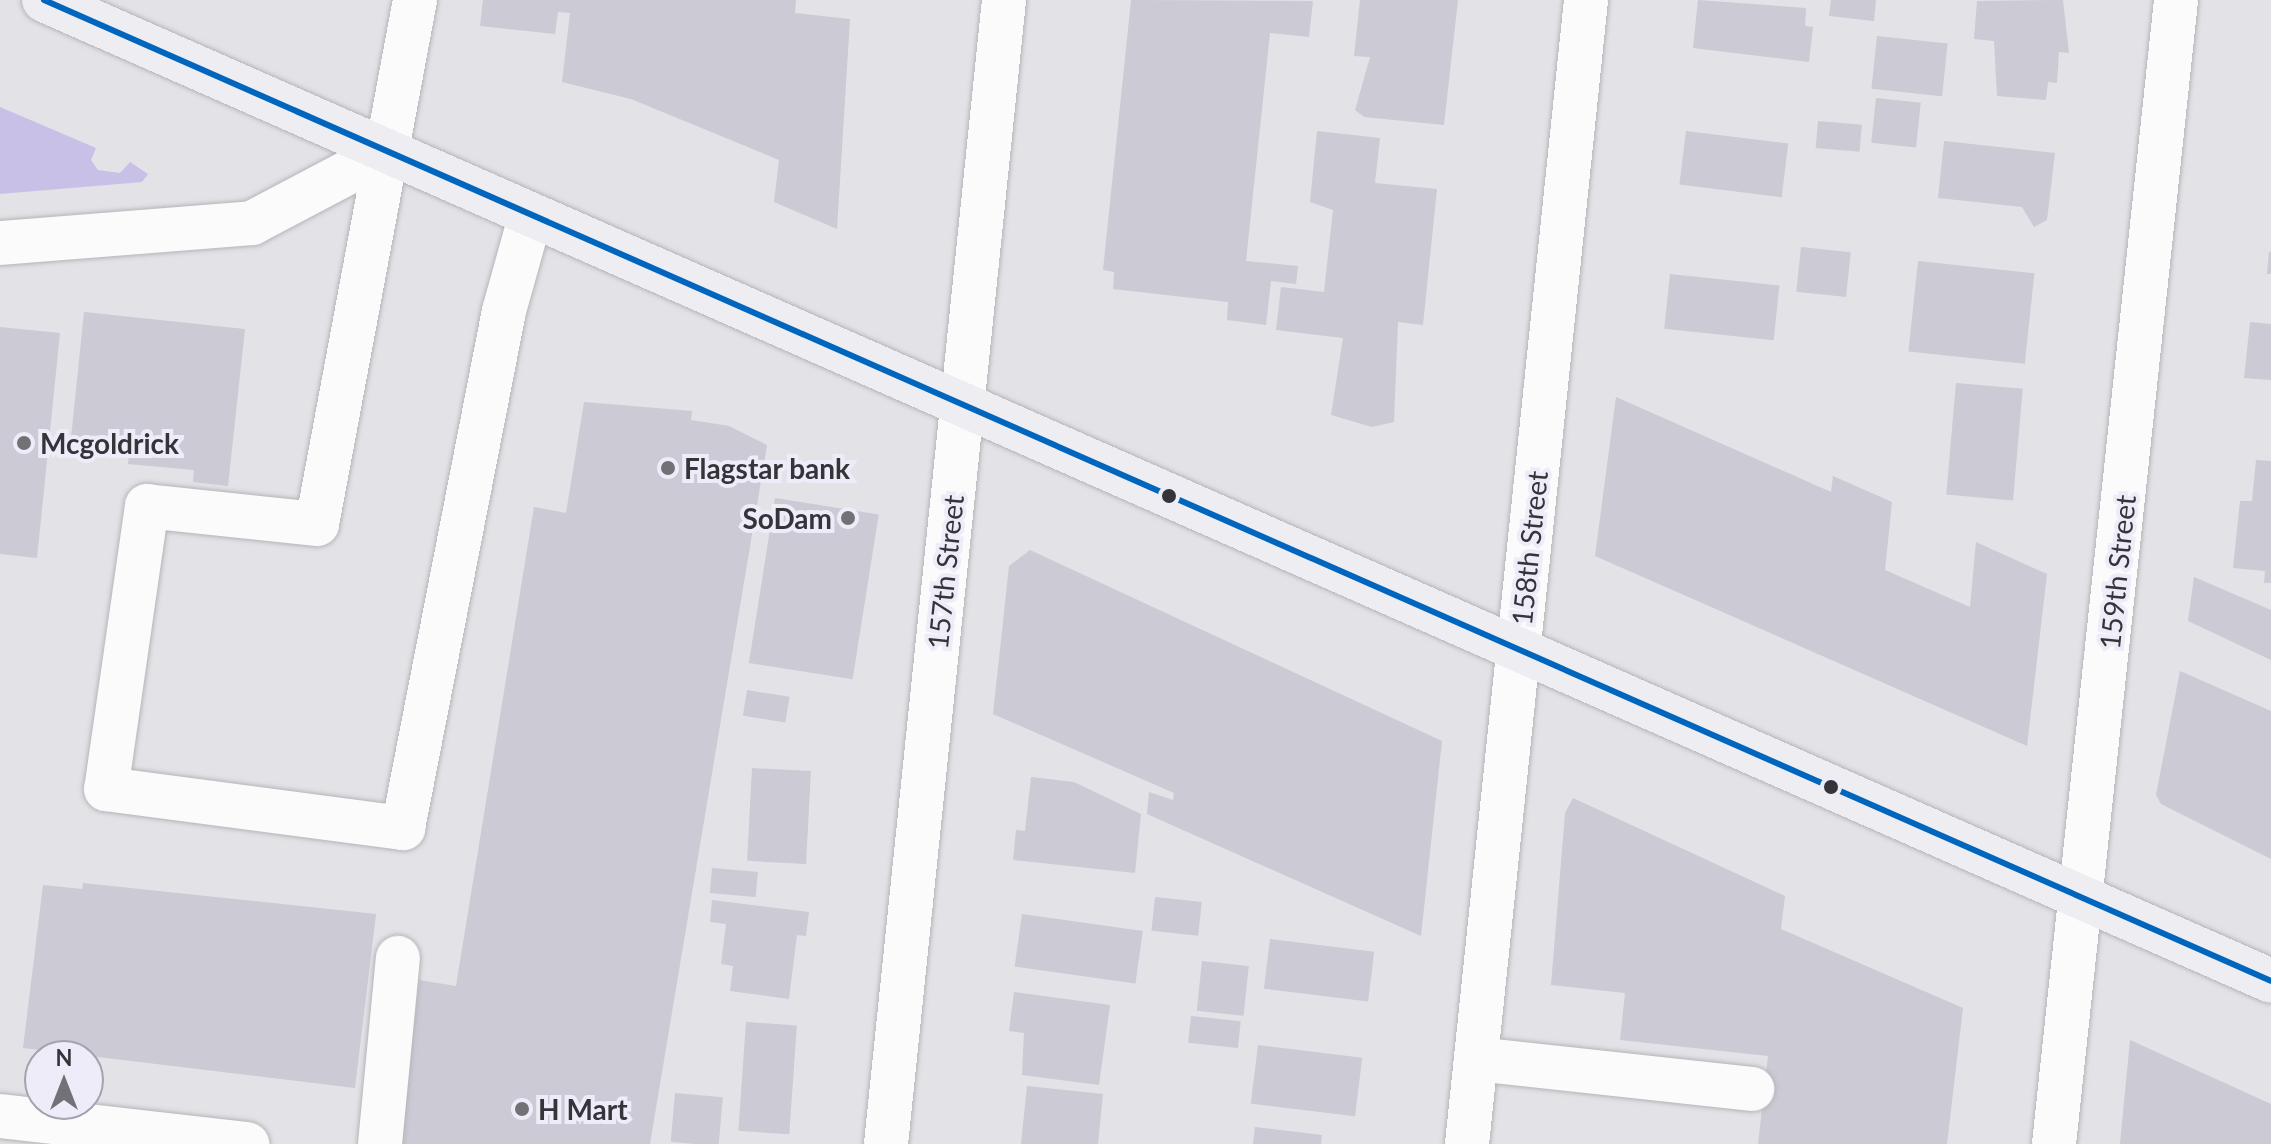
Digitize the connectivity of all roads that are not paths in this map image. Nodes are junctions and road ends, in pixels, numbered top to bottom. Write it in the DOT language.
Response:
graph roads {
  1 [pos="44,0"];
  2 [pos="415,0"];
  3 [pos="1004,0"];
  4 [pos="1586,0"];
  5 [pos="2176,0"];
  6 [pos="385,153"];
  7 [pos="530,218"];
  8 [pos="0,243"];
  9 [pos="962,405"];
  10 [pos="1518,648"];
  11 [pos="2081,897"];
  12 [pos="398,958"];
  13 [pos="2271,981"];
  14 [pos="1476,1059"];
  15 [pos="1752,1089"];
  16 [pos="0,1116"];
  17 [pos="247,1144"];
  18 [pos="380,1144"];
  19 [pos="886,1144"];
  20 [pos="1467,1144"];
  21 [pos="2054,1144"];
  1 -- 6 [label="main road"];
  2 -- 6 [label="street"];
  3 -- 9 [label="street, 157th Street"];
  4 -- 10 [label="street, 158th Street"];
  5 -- 11 [label="street, 159th Street"];
  6 -- 7 [label="main road"];
  6 -- 7 [label="street"];
  6 -- 8 [label="street"];
  7 -- 9 [label="main road"];
  9 -- 10 [label="main road"];
  9 -- 19 [label="street, 157th Street"];
  10 -- 11 [label="main road"];
  10 -- 14 [label="street, 158th Street"];
  11 -- 13 [label="main road"];
  11 -- 21 [label="street, 159th Street"];
  12 -- 18 [label="street"];
  14 -- 15 [label="street"];
  14 -- 20 [label="street, 158th Street"];
  16 -- 17 [label="street"];
}
